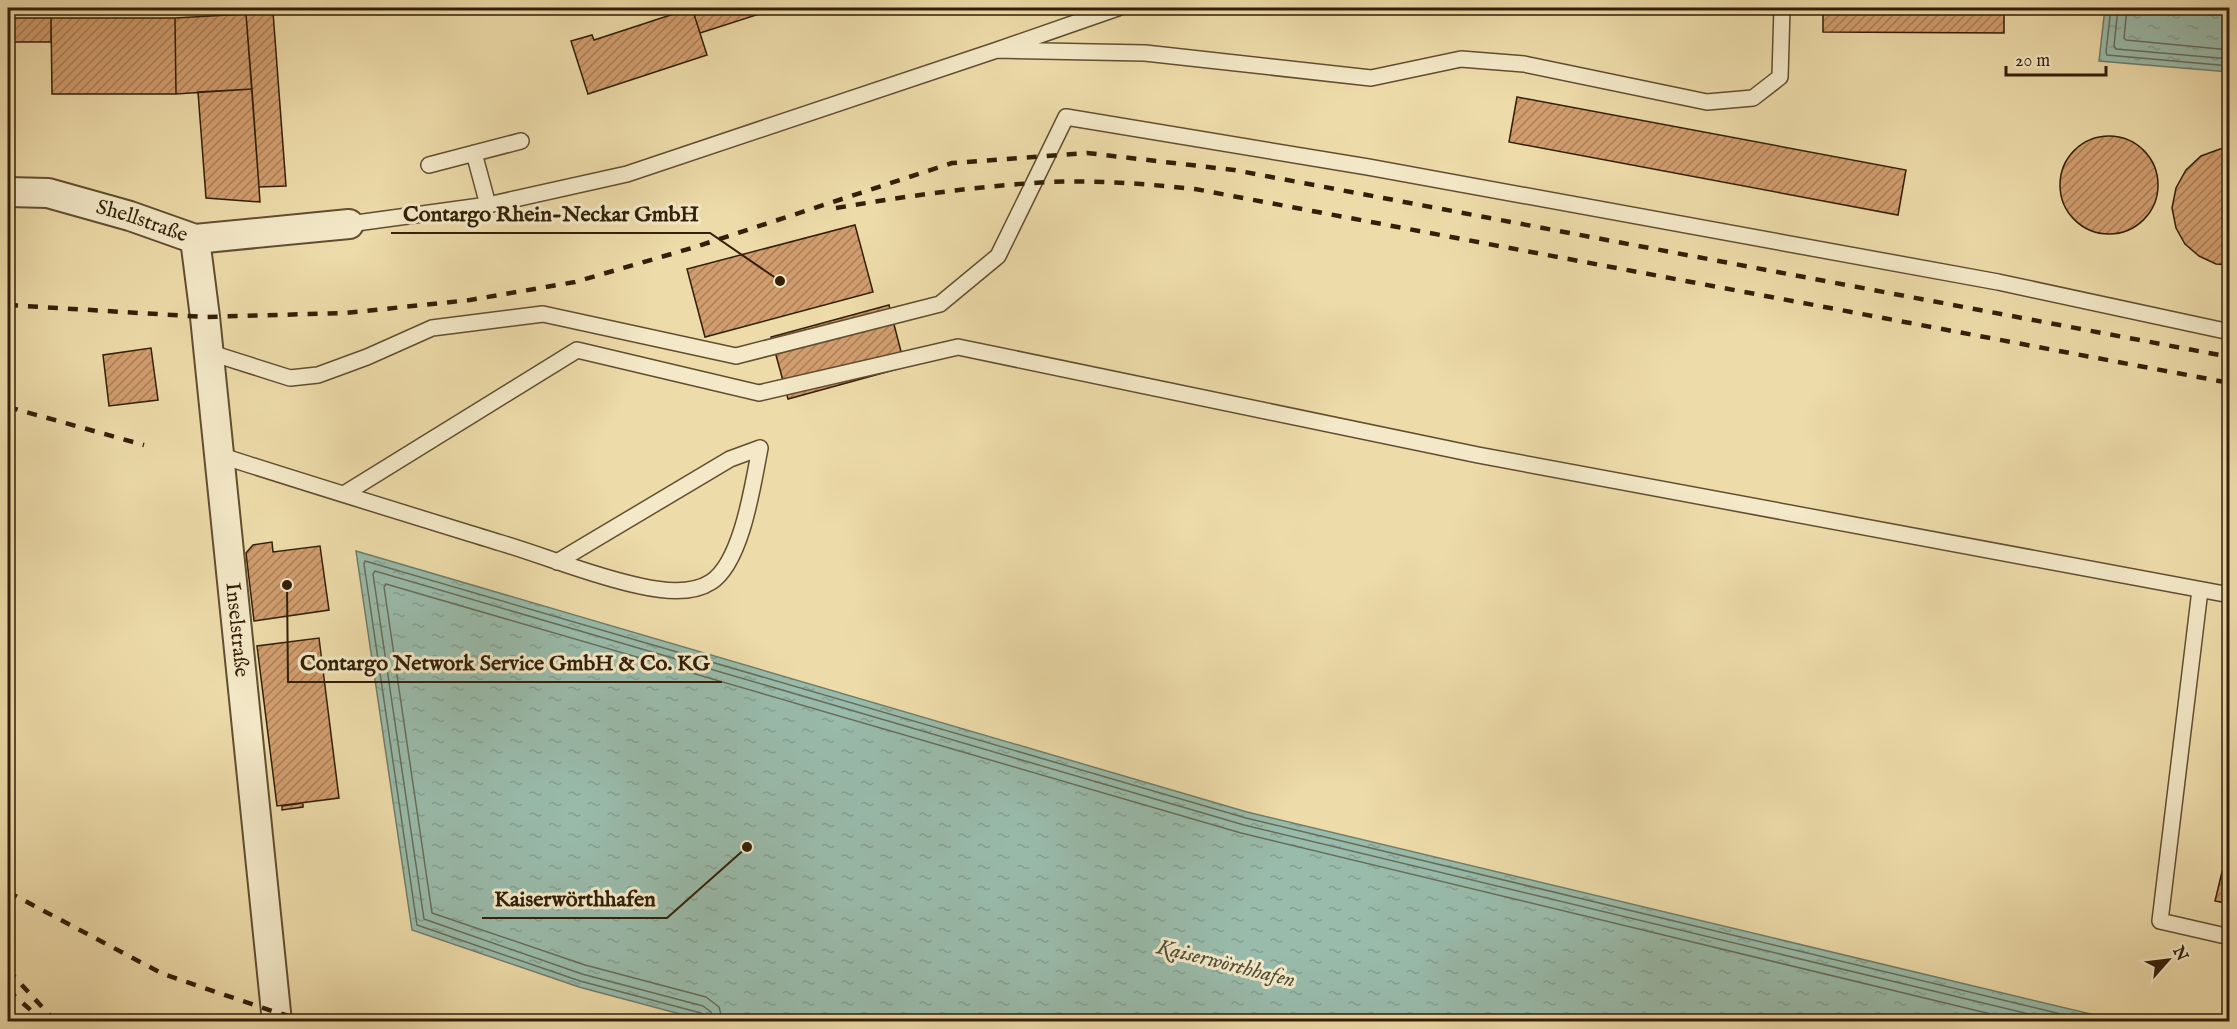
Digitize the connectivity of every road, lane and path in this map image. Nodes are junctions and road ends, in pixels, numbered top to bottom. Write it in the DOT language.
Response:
graph roads {
  1 [pos="1118,8"];
  2 [pos="1782,8"];
  3 [pos="997,50"];
  4 [pos="520,141"];
  5 [pos="474,153"];
  6 [pos="429,165"];
  7 [pos="8,192"];
  8 [pos="488,205"];
  9 [pos="349,224"];
  10 [pos="195,239"];
  11 [pos="2229,332"];
  12 [pos="208,352"];
  13 [pos="219,455"];
  14 [pos="344,494"];
  15 [pos="557,562"];
  16 [pos="2200,590"];
  17 [pos="2229,595"];
  18 [pos="2229,937"];
  19 [pos="277,1022"];
  1 -- 3 [label="lane"];
  2 -- 3 [label="lane"];
  3 -- 8 [label="lane"];
  4 -- 5 [label="lane"];
  5 -- 6 [label="lane"];
  5 -- 8 [label="lane"];
  7 -- 10 [label="street, Shellstraße"];
  8 -- 9 [label="lane"];
  9 -- 10 [label="street, Shellstraße"];
  10 -- 12 [label="street, Inselstraße"];
  11 -- 12 [label="lane"];
  12 -- 13 [label="street, Inselstraße"];
  13 -- 14 [label="lane"];
  13 -- 19 [label="street, Inselstraße"];
  14 -- 15 [label="lane"];
  14 -- 16 [label="lane"];
  15 -- 15 [label="lane"];
  16 -- 17 [label="lane"];
  16 -- 18 [label="lane"];
}
